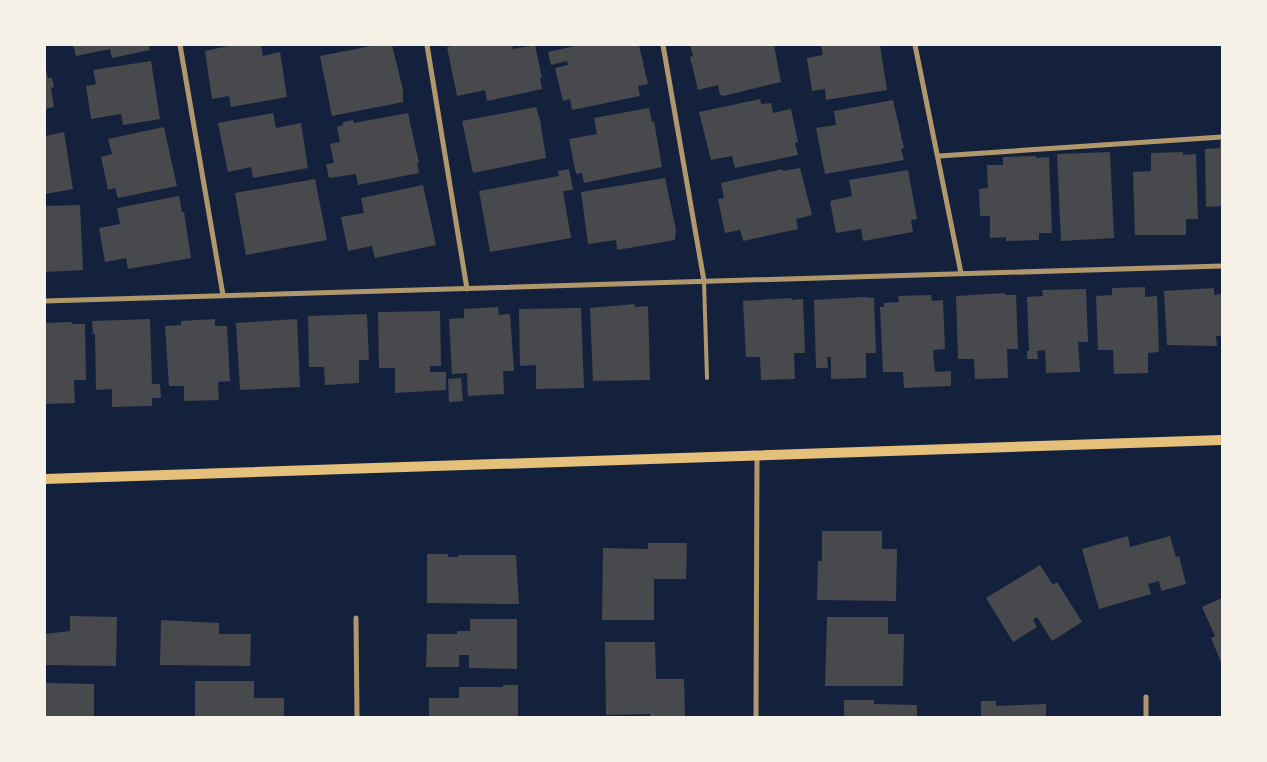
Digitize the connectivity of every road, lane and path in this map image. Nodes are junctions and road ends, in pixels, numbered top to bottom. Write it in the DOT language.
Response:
graph roads {
  1 [pos="180,45"];
  2 [pos="427,45"];
  3 [pos="663,45"];
  4 [pos="915,45"];
  5 [pos="1222,137"];
  6 [pos="938,156"];
  7 [pos="1222,266"];
  8 [pos="962,274"];
  9 [pos="704,281"];
  10 [pos="467,289"];
  11 [pos="223,295"];
  12 [pos="45,301"];
  13 [pos="708,378"];
  14 [pos="1222,440"];
  15 [pos="757,455"];
  16 [pos="45,478"];
  17 [pos="356,618"];
  18 [pos="1146,697"];
  19 [pos="357,717"];
  20 [pos="756,717"];
  21 [pos="1146,717"];
  1 -- 11 [label="street"];
  2 -- 10 [label="street"];
  3 -- 9 [label="street"];
  4 -- 6 [label="street"];
  5 -- 6 [label="street"];
  6 -- 8 [label="street"];
  7 -- 8 [label="street"];
  8 -- 9 [label="street"];
  9 -- 10 [label="street"];
  9 -- 13 [label="lane"];
  10 -- 11 [label="street"];
  11 -- 12 [label="street"];
  14 -- 15 [label="main road"];
  15 -- 16 [label="main road"];
  15 -- 20 [label="street"];
  17 -- 19 [label="street"];
  18 -- 21 [label="street"];
}
